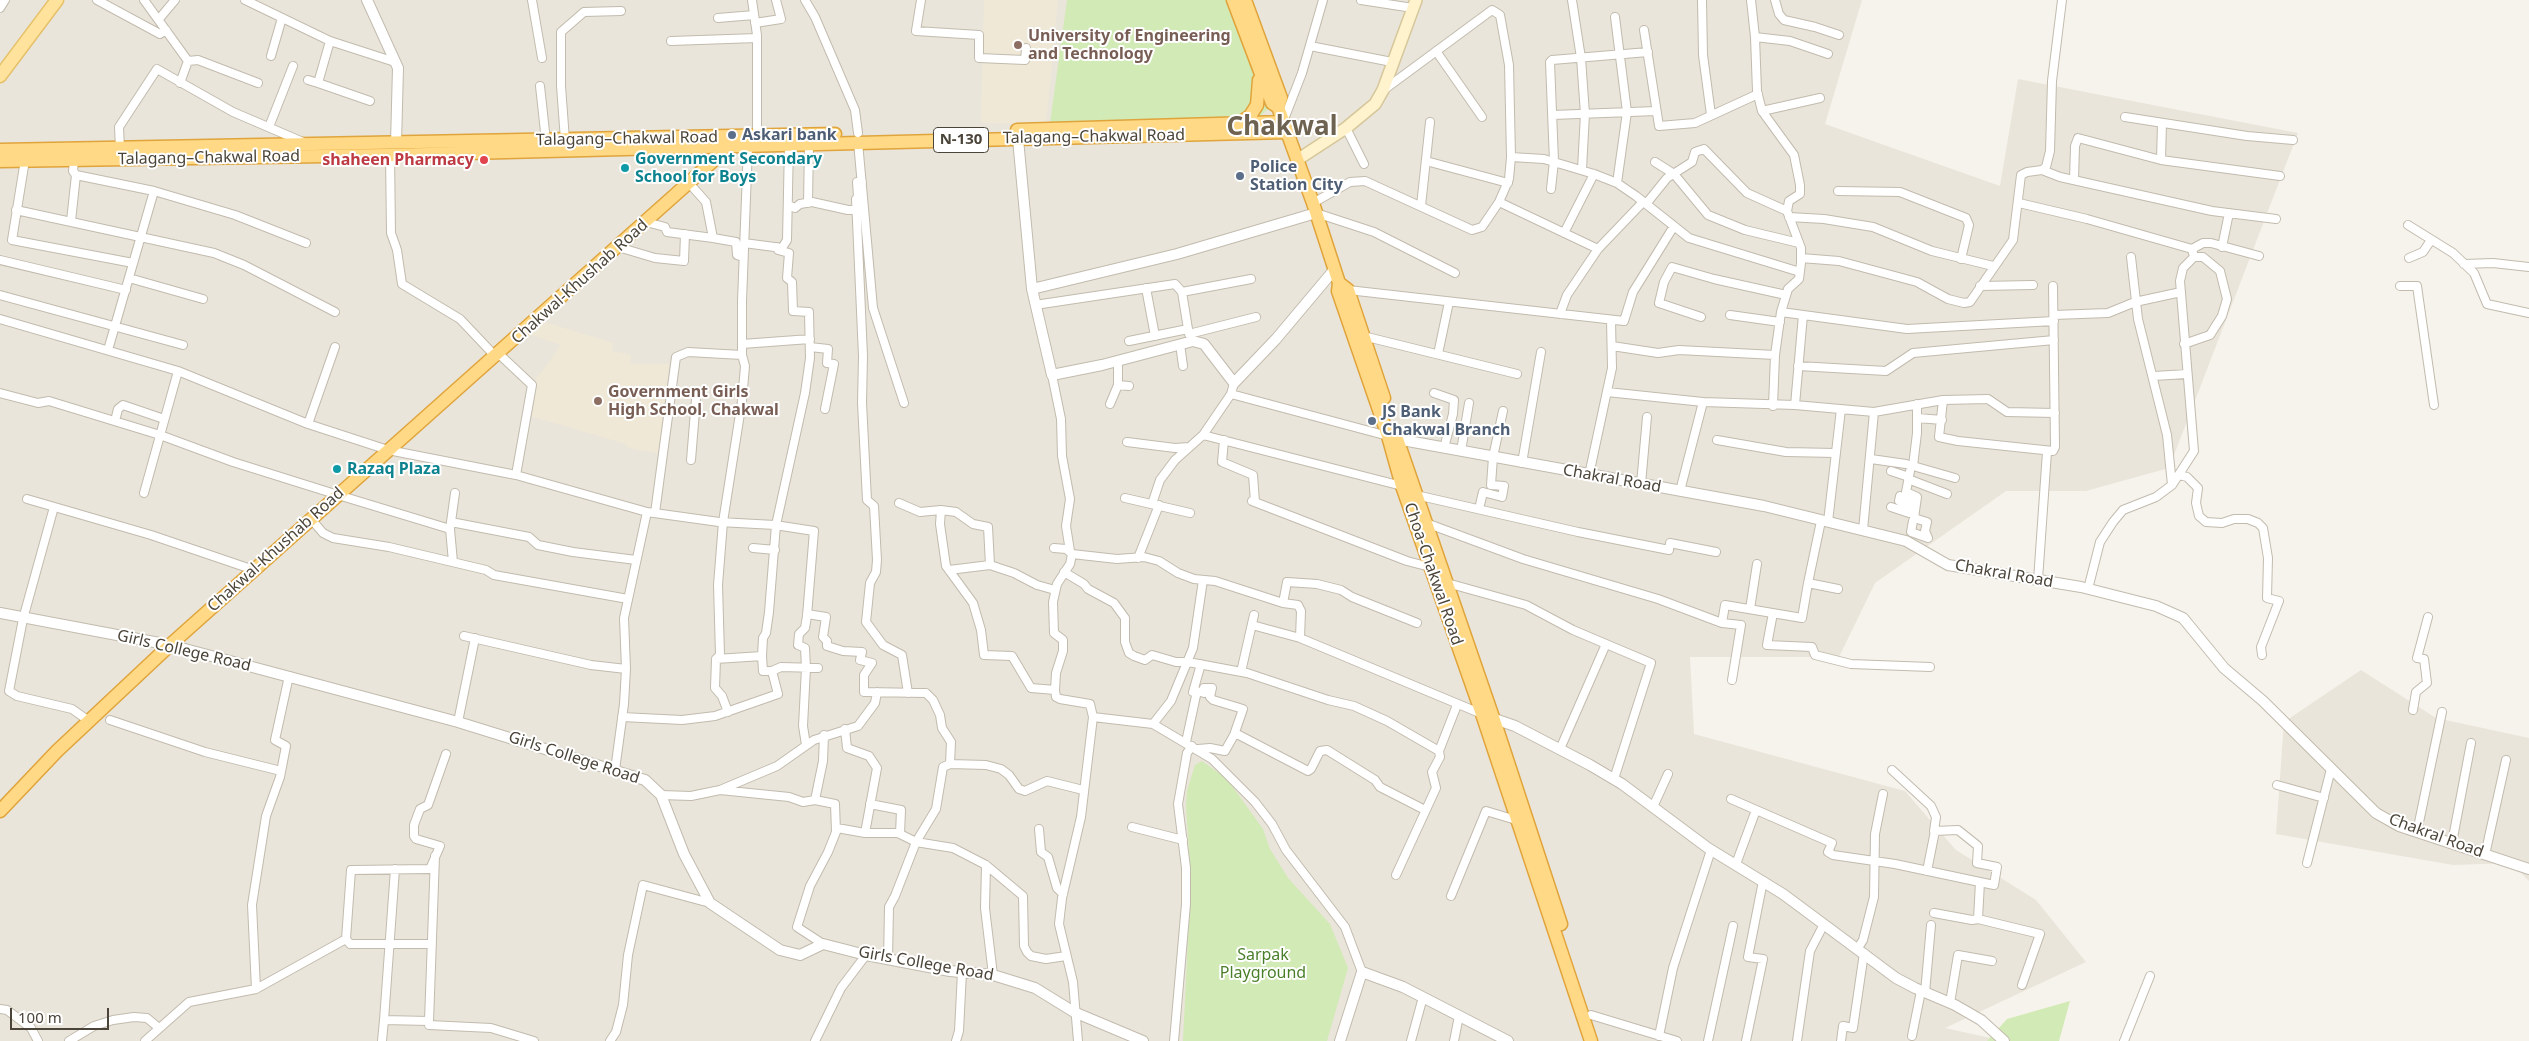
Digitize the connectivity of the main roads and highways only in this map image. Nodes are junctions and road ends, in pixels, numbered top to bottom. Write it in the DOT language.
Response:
graph roads {
  1 [pos="57,0"];
  2 [pos="1232,0"];
  3 [pos="1245,0"];
  4 [pos="1415,4"];
  5 [pos="1255,59"];
  6 [pos="0,76"];
  7 [pos="1278,108"];
  8 [pos="1238,123"];
  9 [pos="1285,127"];
  10 [pos="1019,134"];
  11 [pos="739,137"];
  12 [pos="858,138"];
  13 [pos="752,141"];
  14 [pos="635,144"];
  15 [pos="730,147"];
  16 [pos="0,150"];
  17 [pos="1297,160"];
  18 [pos="0,161"];
  19 [pos="1344,287"];
  20 [pos="1392,437"];
  21 [pos="1488,716"];
  22 [pos="0,811"];
  23 [pos="1591,1041"];
  24 [pos="1599,1041"];
  1 -- 6 [label="main road"];
  2 -- 5 [label="highway"];
  3 -- 7 [label="highway"];
  4 -- 17 [label="main road"];
  5 -- 7 [label="highway"];
  5 -- 8 [label="highway"];
  7 -- 9 [label="highway, Choa-Chakwal Road"];
  8 -- 9 [label="highway, Talagang–Chakwal Road / N-130"];
  8 -- 10 [label="highway, Talagang–Chakwal Road / N-130"];
  9 -- 10 [label="highway, Talagang–Chakwal Road / N-130"];
  9 -- 17 [label="highway, Choa-Chakwal Road"];
  10 -- 12 [label="highway, Talagang–Chakwal Road / N-130"];
  11 -- 13 [label="highway, Talagang–Chakwal Road / N-130"];
  11 -- 14 [label="highway, Talagang–Chakwal Road / N-130"];
  11 -- 15 [label="highway, Chakwal-Khushab Road"];
  12 -- 13 [label="highway, Talagang–Chakwal Road / N-130"];
  12 -- 13 [label="highway, Talagang–Chakwal Road / N-130"];
  13 -- 15 [label="highway, Talagang–Chakwal Road / N-130"];
  14 -- 15 [label="highway, Talagang–Chakwal Road / N-130"];
  14 -- 16 [label="highway, Talagang–Chakwal Road / N-130"];
  14 -- 18 [label="highway, Talagang–Chakwal Road / N-130"];
  15 -- 22 [label="highway, Chakwal-Khushab Road"];
  17 -- 19 [label="highway, Choa-Chakwal Road"];
  19 -- 20 [label="highway"];
  19 -- 20 [label="highway, Choa-Chakwal Road"];
  20 -- 21 [label="highway"];
  20 -- 21 [label="highway, Choa-Chakwal Road"];
  21 -- 23 [label="highway, Choa-Chakwal Road"];
  21 -- 24 [label="highway"];
}
